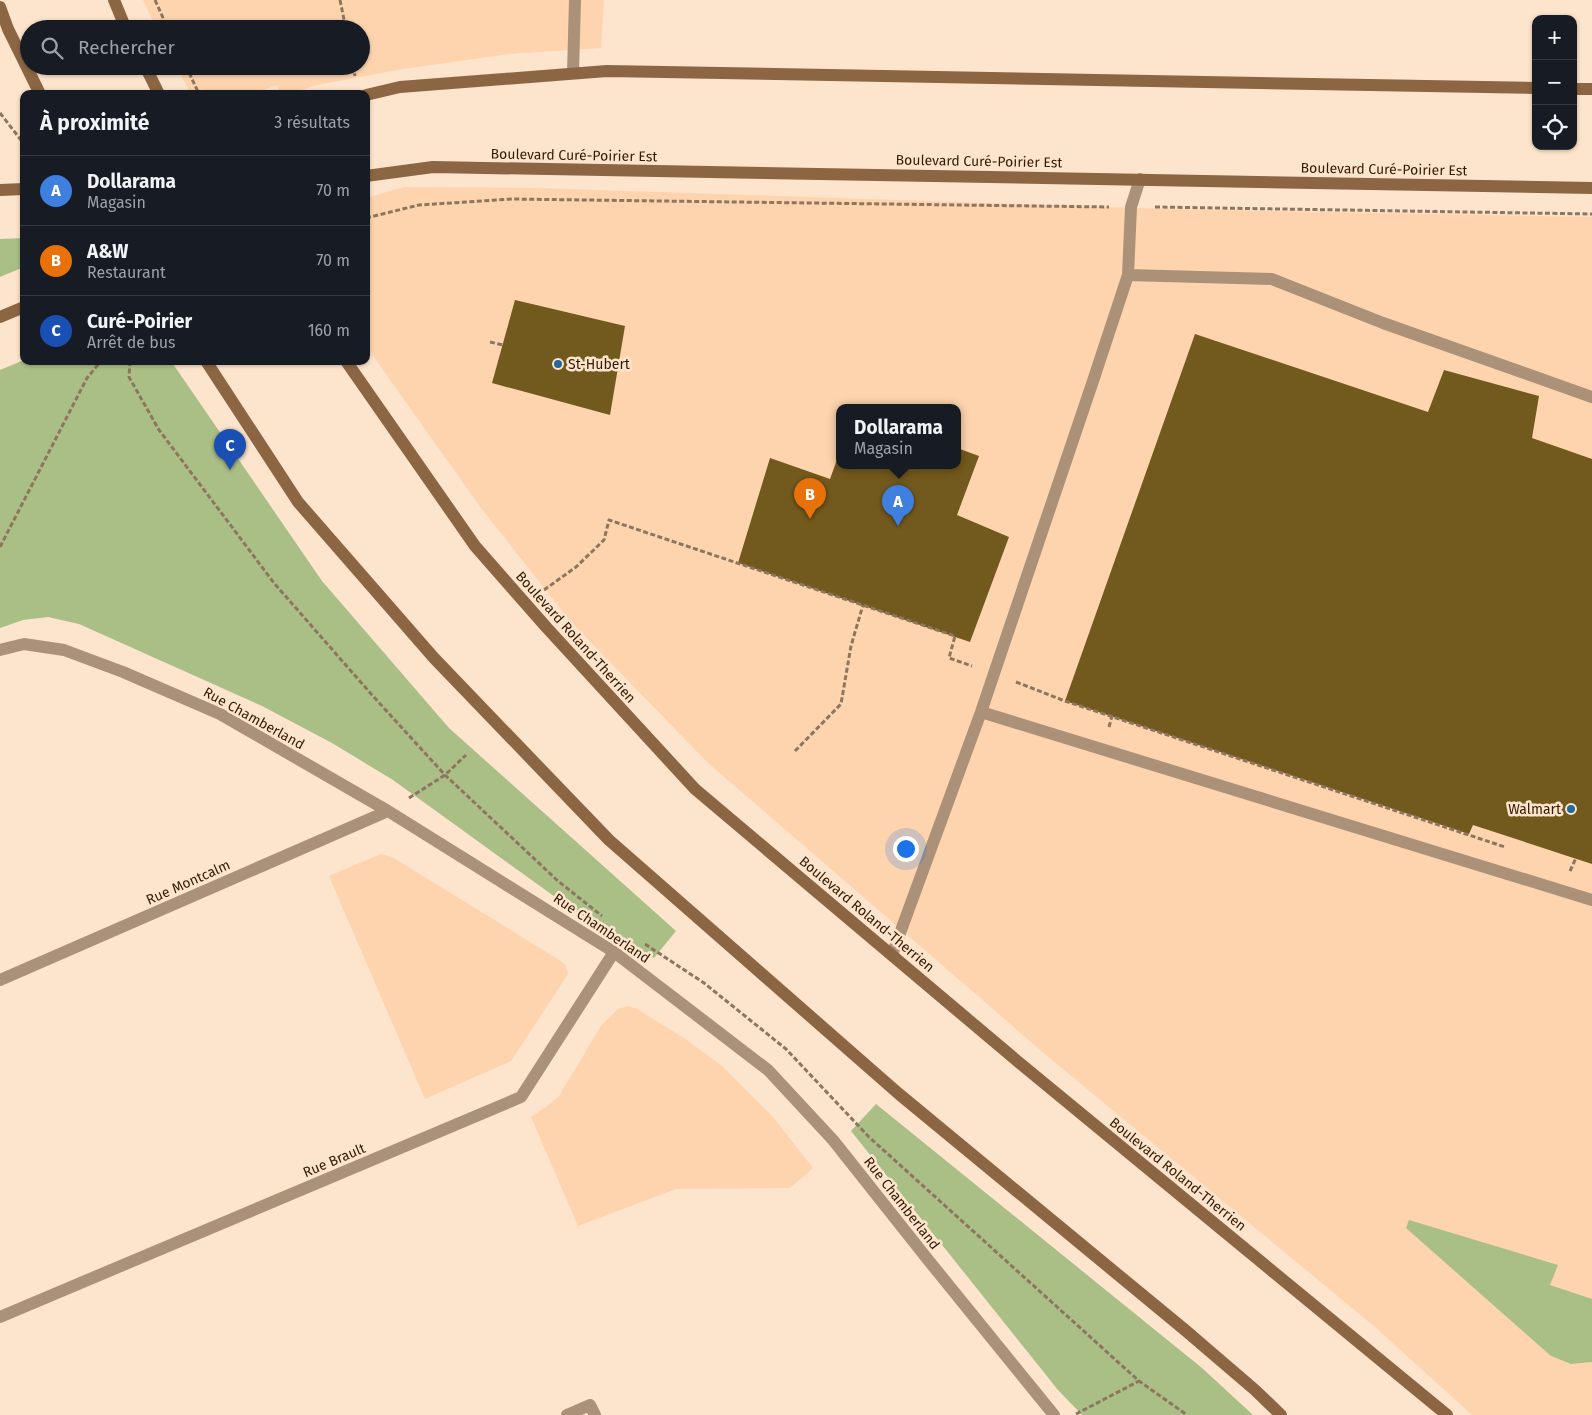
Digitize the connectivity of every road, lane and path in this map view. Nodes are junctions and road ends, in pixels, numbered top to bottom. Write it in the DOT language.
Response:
graph roads {
  1 [pos="114,0"];
  2 [pos="155,0"];
  3 [pos="340,0"];
  4 [pos="575,0"];
  5 [pos="0,7"];
  6 [pos="122,20"];
  7 [pos="164,20"];
  8 [pos="344,20"];
  9 [pos="20,53"];
  10 [pos="573,73"];
  11 [pos="31,75"];
  12 [pos="150,75"];
  13 [pos="190,75"];
  14 [pos="1532,88"];
  15 [pos="1577,89"];
  16 [pos="1592,89"];
  17 [pos="38,90"];
  18 [pos="158,90"];
  19 [pos="196,90"];
  20 [pos="370,94"];
  21 [pos="0,112"];
  22 [pos="20,139"];
  23 [pos="370,175"];
  24 [pos="1140,179"];
  25 [pos="1592,188"];
  26 [pos="20,189"];
  27 [pos="0,190"];
  28 [pos="1131,207"];
  29 [pos="1592,214"];
  30 [pos="370,217"];
  31 [pos="1128,275"];
  32 [pos="20,309"];
  33 [pos="0,317"];
  34 [pos="490,342"];
  35 [pos="503,345"];
  36 [pos="98,365"];
  37 [pos="130,365"];
  38 [pos="209,365"];
  39 [pos="349,365"];
  40 [pos="1592,397"];
  41 [pos="0,547"];
  42 [pos="525,604"];
  43 [pos="863,605"];
  44 [pos="3,649"];
  45 [pos="994,673"];
  46 [pos="981,712"];
  47 [pos="795,751"];
  48 [pos="466,755"];
  49 [pos="445,775"];
  50 [pos="388,811"];
  51 [pos="1506,847"];
  52 [pos="1576,858"];
  53 [pos="1561,868"];
  54 [pos="1570,871"];
  55 [pos="1577,873"];
  56 [pos="1592,900"];
  57 [pos="608,920"];
  58 [pos="640,941"];
  59 [pos="614,952"];
  60 [pos="892,955"];
  61 [pos="0,980"];
  62 [pos="0,1317"];
  63 [pos="1139,1381"];
  64 [pos="567,1415"];
  65 [pos="595,1415"];
  66 [pos="1054,1415"];
  67 [pos="1075,1415"];
  68 [pos="1186,1415"];
  69 [pos="1280,1415"];
  70 [pos="1447,1415"];
  1 -- 6 [label="main road"];
  2 -- 7 [label="path"];
  3 -- 8 [label="path"];
  4 -- 10 [label="street"];
  5 -- 9 [label="main road"];
  10 -- 14 [label="main road"];
  10 -- 20 [label="main road"];
  11 -- 17 [label="main road"];
  12 -- 18 [label="main road"];
  13 -- 19 [label="path"];
  15 -- 16 [label="main road"];
  21 -- 22 [label="path"];
  23 -- 24 [label="main road, Boulevard Curé-Poirier Est"];
  24 -- 25 [label="main road, Boulevard Curé-Poirier Est"];
  24 -- 28 [label="street"];
  26 -- 27 [label="main road"];
  28 -- 29 [label="path"];
  28 -- 30 [label="path"];
  28 -- 31 [label="street"];
  31 -- 40 [label="street"];
  31 -- 45 [label="street"];
  32 -- 33 [label="main road"];
  34 -- 35 [label="path"];
  36 -- 41 [label="path"];
  37 -- 49 [label="path"];
  38 -- 69 [label="main road"];
  39 -- 42 [label="main road, Boulevard Roland-Therrien"];
  42 -- 43 [label="path"];
  42 -- 60 [label="main road, Boulevard Roland-Therrien"];
  43 -- 45 [label="path"];
  43 -- 47 [label="path"];
  44 -- 50 [label="street, Rue Chamberland"];
  45 -- 46 [label="street"];
  45 -- 51 [label="path"];
  46 -- 56 [label="street"];
  46 -- 60 [label="street"];
  48 -- 49 [label="path"];
  49 -- 50 [label="path"];
  49 -- 57 [label="path"];
  50 -- 59 [label="street, Rue Chamberland"];
  50 -- 61 [label="street, Rue Montcalm"];
  52 -- 54 [label="path"];
  53 -- 54 [label="path"];
  54 -- 55 [label="path"];
  58 -- 63 [label="path"];
  59 -- 62 [label="street, Rue Brault"];
  59 -- 66 [label="street, Rue Chamberland"];
  60 -- 70 [label="main road, Boulevard Roland-Therrien"];
  63 -- 67 [label="path"];
  63 -- 68 [label="path"];
  64 -- 65 [label="street"];
}
